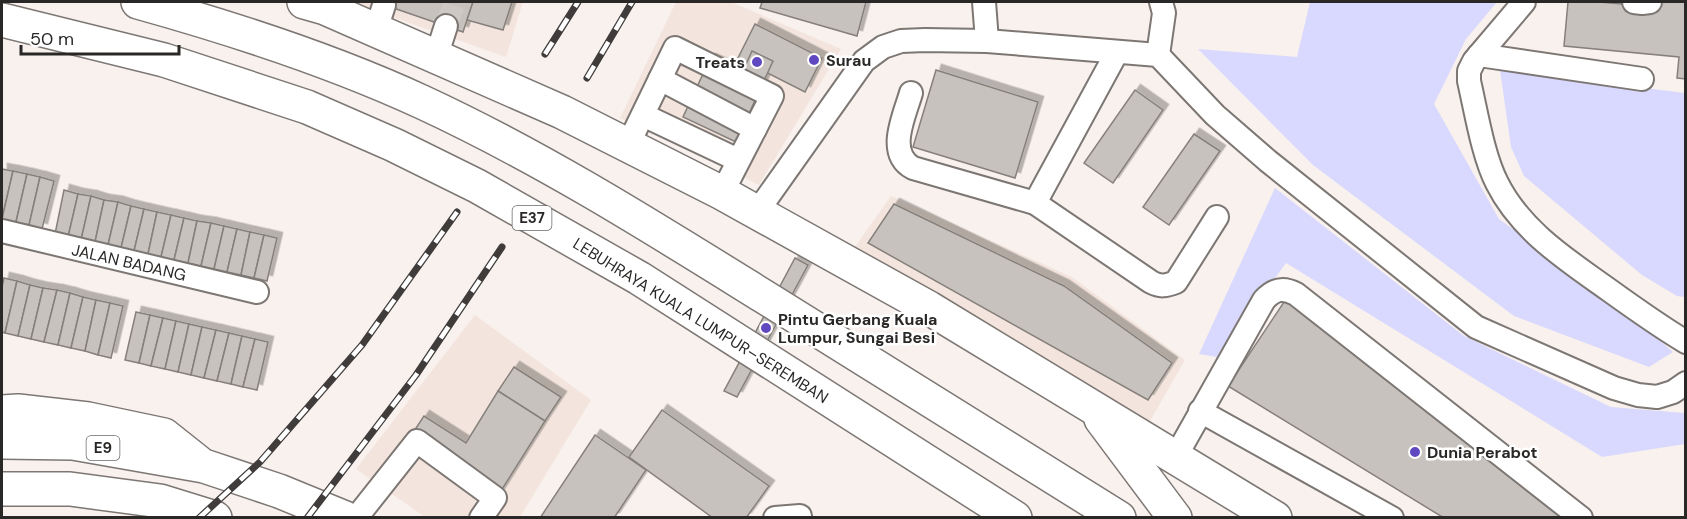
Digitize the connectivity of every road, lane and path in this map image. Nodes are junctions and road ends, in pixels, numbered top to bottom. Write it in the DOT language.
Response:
graph roads {
  1 [pos="138,2"];
  2 [pos="304,2"];
  3 [pos="984,2"];
  4 [pos="1161,2"];
  5 [pos="1524,2"];
  6 [pos="1634,2"];
  7 [pos="1650,2"];
  8 [pos="2,20"];
  9 [pos="446,26"];
  10 [pos="987,41"];
  11 [pos="1117,52"];
  12 [pos="1158,55"];
  13 [pos="1479,55"];
  14 [pos="436,57"];
  15 [pos="660,79"];
  16 [pos="1642,79"];
  17 [pos="911,93"];
  18 [pos="643,115"];
  19 [pos="755,129"];
  20 [pos="628,145"];
  21 [pos="738,160"];
  22 [pos="722,193"];
  23 [pos="1035,203"];
  24 [pos="757,212"];
  25 [pos="1216,217"];
  26 [pos="2,231"];
  27 [pos="257,292"];
  28 [pos="1686,342"];
  29 [pos="1686,383"];
  30 [pos="1093,408"];
  31 [pos="2,411"];
  32 [pos="1200,411"];
  33 [pos="2,442"];
  34 [pos="1176,456"];
  35 [pos="204,466"];
  36 [pos="2,489"];
  37 [pos="800,516"];
  38 [pos="215,518"];
  39 [pos="345,518"];
  40 [pos="356,518"];
  41 [pos="481,518"];
  42 [pos="775,518"];
  43 [pos="1015,518"];
  44 [pos="1119,518"];
  45 [pos="1175,518"];
  46 [pos="1275,518"];
  47 [pos="1392,518"];
  48 [pos="1581,518"];
  1 -- 44 [label="highway"];
  2 -- 14 [label="highway"];
  3 -- 10 [label="street"];
  4 -- 12 [label="street"];
  5 -- 13 [label="street"];
  6 -- 7 [label="street"];
  8 -- 43 [label="highway, LEBUHRAYA KUALA LUMPUR–SEREMBAN / E37"];
  9 -- 14 [label="street"];
  10 -- 11 [label="street"];
  10 -- 24 [label="street"];
  11 -- 12 [label="street"];
  11 -- 23 [label="street"];
  12 -- 29 [label="street"];
  13 -- 16 [label="street"];
  13 -- 28 [label="street"];
  14 -- 20 [label="highway"];
  15 -- 18 [label="street"];
  15 -- 19 [label="street"];
  15 -- 19 [label="street"];
  17 -- 23 [label="street"];
  18 -- 20 [label="street"];
  18 -- 21 [label="street"];
  19 -- 21 [label="street"];
  20 -- 22 [label="highway"];
  21 -- 22 [label="street"];
  22 -- 24 [label="highway"];
  23 -- 25 [label="street"];
  24 -- 30 [label="highway"];
  26 -- 27 [label="street, JALAN BADANG"];
  30 -- 34 [label="highway"];
  30 -- 45 [label="highway"];
  31 -- 35 [label="highway"];
  32 -- 34 [label="street"];
  32 -- 47 [label="street"];
  32 -- 48 [label="street"];
  33 -- 35 [label="highway, E9"];
  34 -- 46 [label="highway"];
  35 -- 39 [label="highway, E9"];
  36 -- 38 [label="highway"];
  37 -- 42 [label="street"];
  40 -- 41 [label="street"];
}
